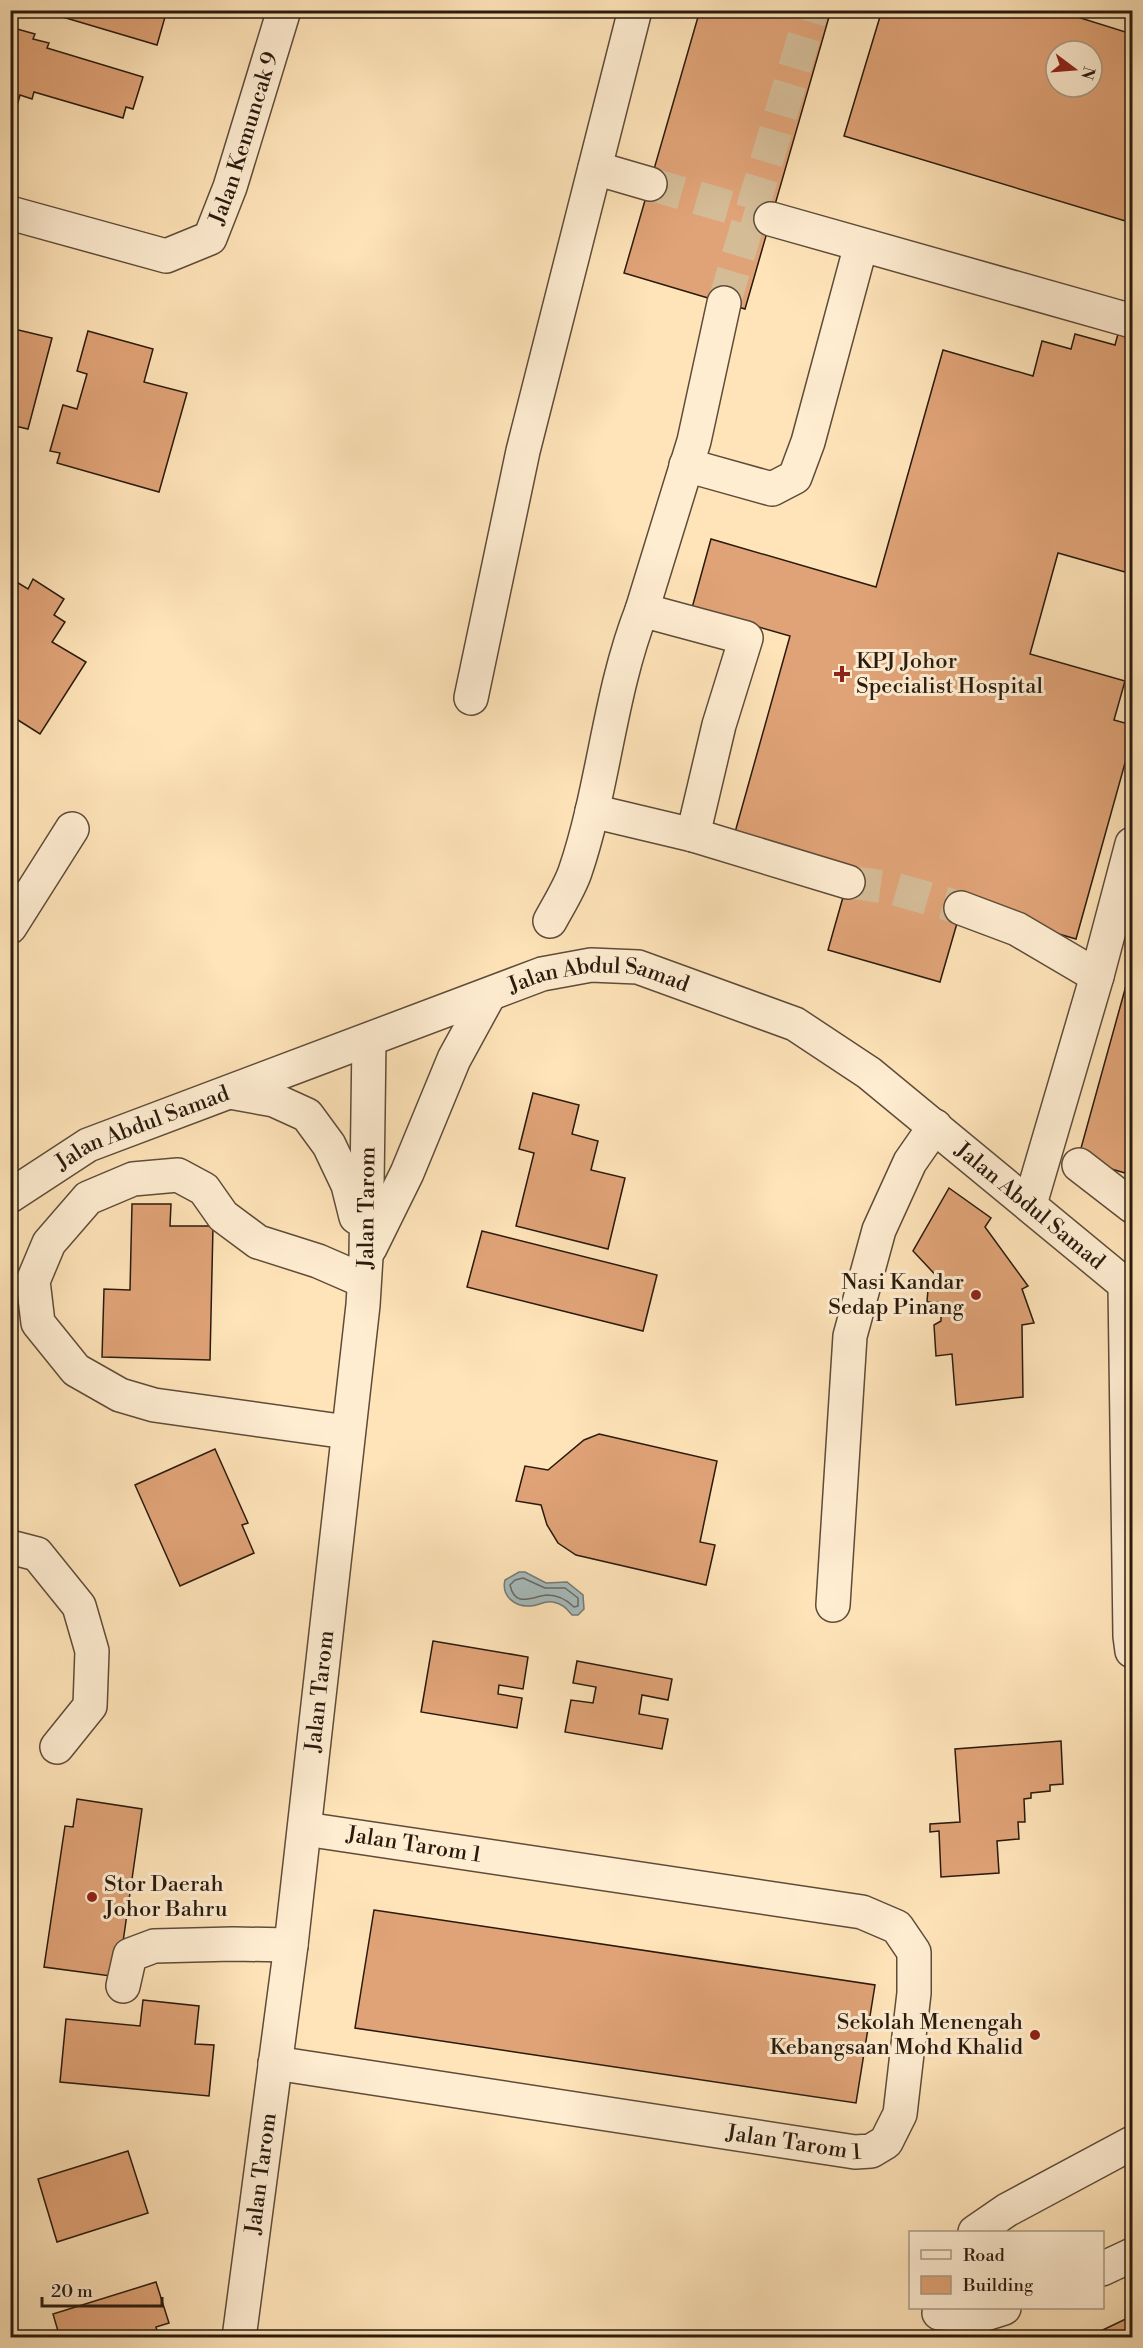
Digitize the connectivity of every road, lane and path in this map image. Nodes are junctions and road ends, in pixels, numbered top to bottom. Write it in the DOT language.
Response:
graph roads {
  1 [pos="284,10"];
  2 [pos="635,10"];
  3 [pos="595,168"];
  4 [pos="650,184"];
  5 [pos="10,213"];
  6 [pos="771,219"];
  7 [pos="861,245"];
  8 [pos="724,303"];
  9 [pos="1132,321"];
  10 [pos="686,465"];
  11 [pos="642,610"];
  12 [pos="471,698"];
  13 [pos="608,730"];
  14 [pos="592,811"];
  15 [pos="72,829"];
  16 [pos="693,835"];
  17 [pos="1132,844"];
  18 [pos="848,882"];
  19 [pos="961,908"];
  20 [pos="550,921"];
  21 [pos="10,927"];
  22 [pos="542,974"];
  23 [pos="1097,976"];
  24 [pos="489,994"];
  25 [pos="369,1040"];
  26 [pos="230,1092"];
  27 [pos="935,1126"];
  28 [pos="1079,1165"];
  29 [pos="10,1196"];
  30 [pos="1030,1204"];
  31 [pos="1132,1206"];
  32 [pos="365,1269"];
  33 [pos="1129,1288"];
  34 [pos="347,1432"];
  35 [pos="10,1547"];
  36 [pos="833,1605"];
  37 [pos="1132,1651"];
  38 [pos="57,1747"];
  39 [pos="305,1829"];
  40 [pos="291,1945"];
  41 [pos="123,1986"];
  42 [pos="275,2063"];
  43 [pos="1132,2143"];
  44 [pos="976,2231"];
  45 [pos="1132,2255"];
  46 [pos="1104,2269"];
  47 [pos="998,2309"];
  48 [pos="938,2319"];
  49 [pos="239,2337"];
  1 -- 5 [label="street, Jalan Kemuncak 9"];
  2 -- 3 [label="street"];
  3 -- 4 [label="street"];
  3 -- 12 [label="street"];
  6 -- 7 [label="street"];
  7 -- 9 [label="street"];
  7 -- 10 [label="street"];
  8 -- 10 [label="street"];
  10 -- 11 [label="street"];
  11 -- 13 [label="street"];
  11 -- 16 [label="street"];
  13 -- 14 [label="street"];
  13 -- 20 [label="street"];
  14 -- 16 [label="street"];
  14 -- 20 [label="street"];
  15 -- 21 [label="street"];
  16 -- 18 [label="street"];
  17 -- 23 [label="street"];
  19 -- 23 [label="street"];
  20 -- 22 [label="street"];
  22 -- 24 [label="street, Jalan Abdul Samad"];
  22 -- 27 [label="street, Jalan Abdul Samad"];
  23 -- 30 [label="street"];
  24 -- 25 [label="street, Jalan Abdul Samad"];
  24 -- 32 [label="street"];
  25 -- 26 [label="street, Jalan Abdul Samad"];
  25 -- 32 [label="street, Jalan Tarom"];
  26 -- 29 [label="street, Jalan Abdul Samad"];
  26 -- 32 [label="street"];
  27 -- 30 [label="street, Jalan Abdul Samad"];
  27 -- 36 [label="street"];
  28 -- 31 [label="street"];
  30 -- 33 [label="street, Jalan Abdul Samad"];
  32 -- 34 [label="street, Jalan Tarom"];
  32 -- 34 [label="street"];
  33 -- 37 [label="street"];
  34 -- 39 [label="street, Jalan Tarom"];
  35 -- 38 [label="street"];
  39 -- 40 [label="street, Jalan Tarom"];
  39 -- 42 [label="street, Jalan Tarom 1"];
  40 -- 41 [label="street"];
  40 -- 42 [label="street, Jalan Tarom"];
  42 -- 49 [label="street, Jalan Tarom"];
  43 -- 44 [label="street"];
  45 -- 46 [label="street"];
  47 -- 48 [label="street"];
}
